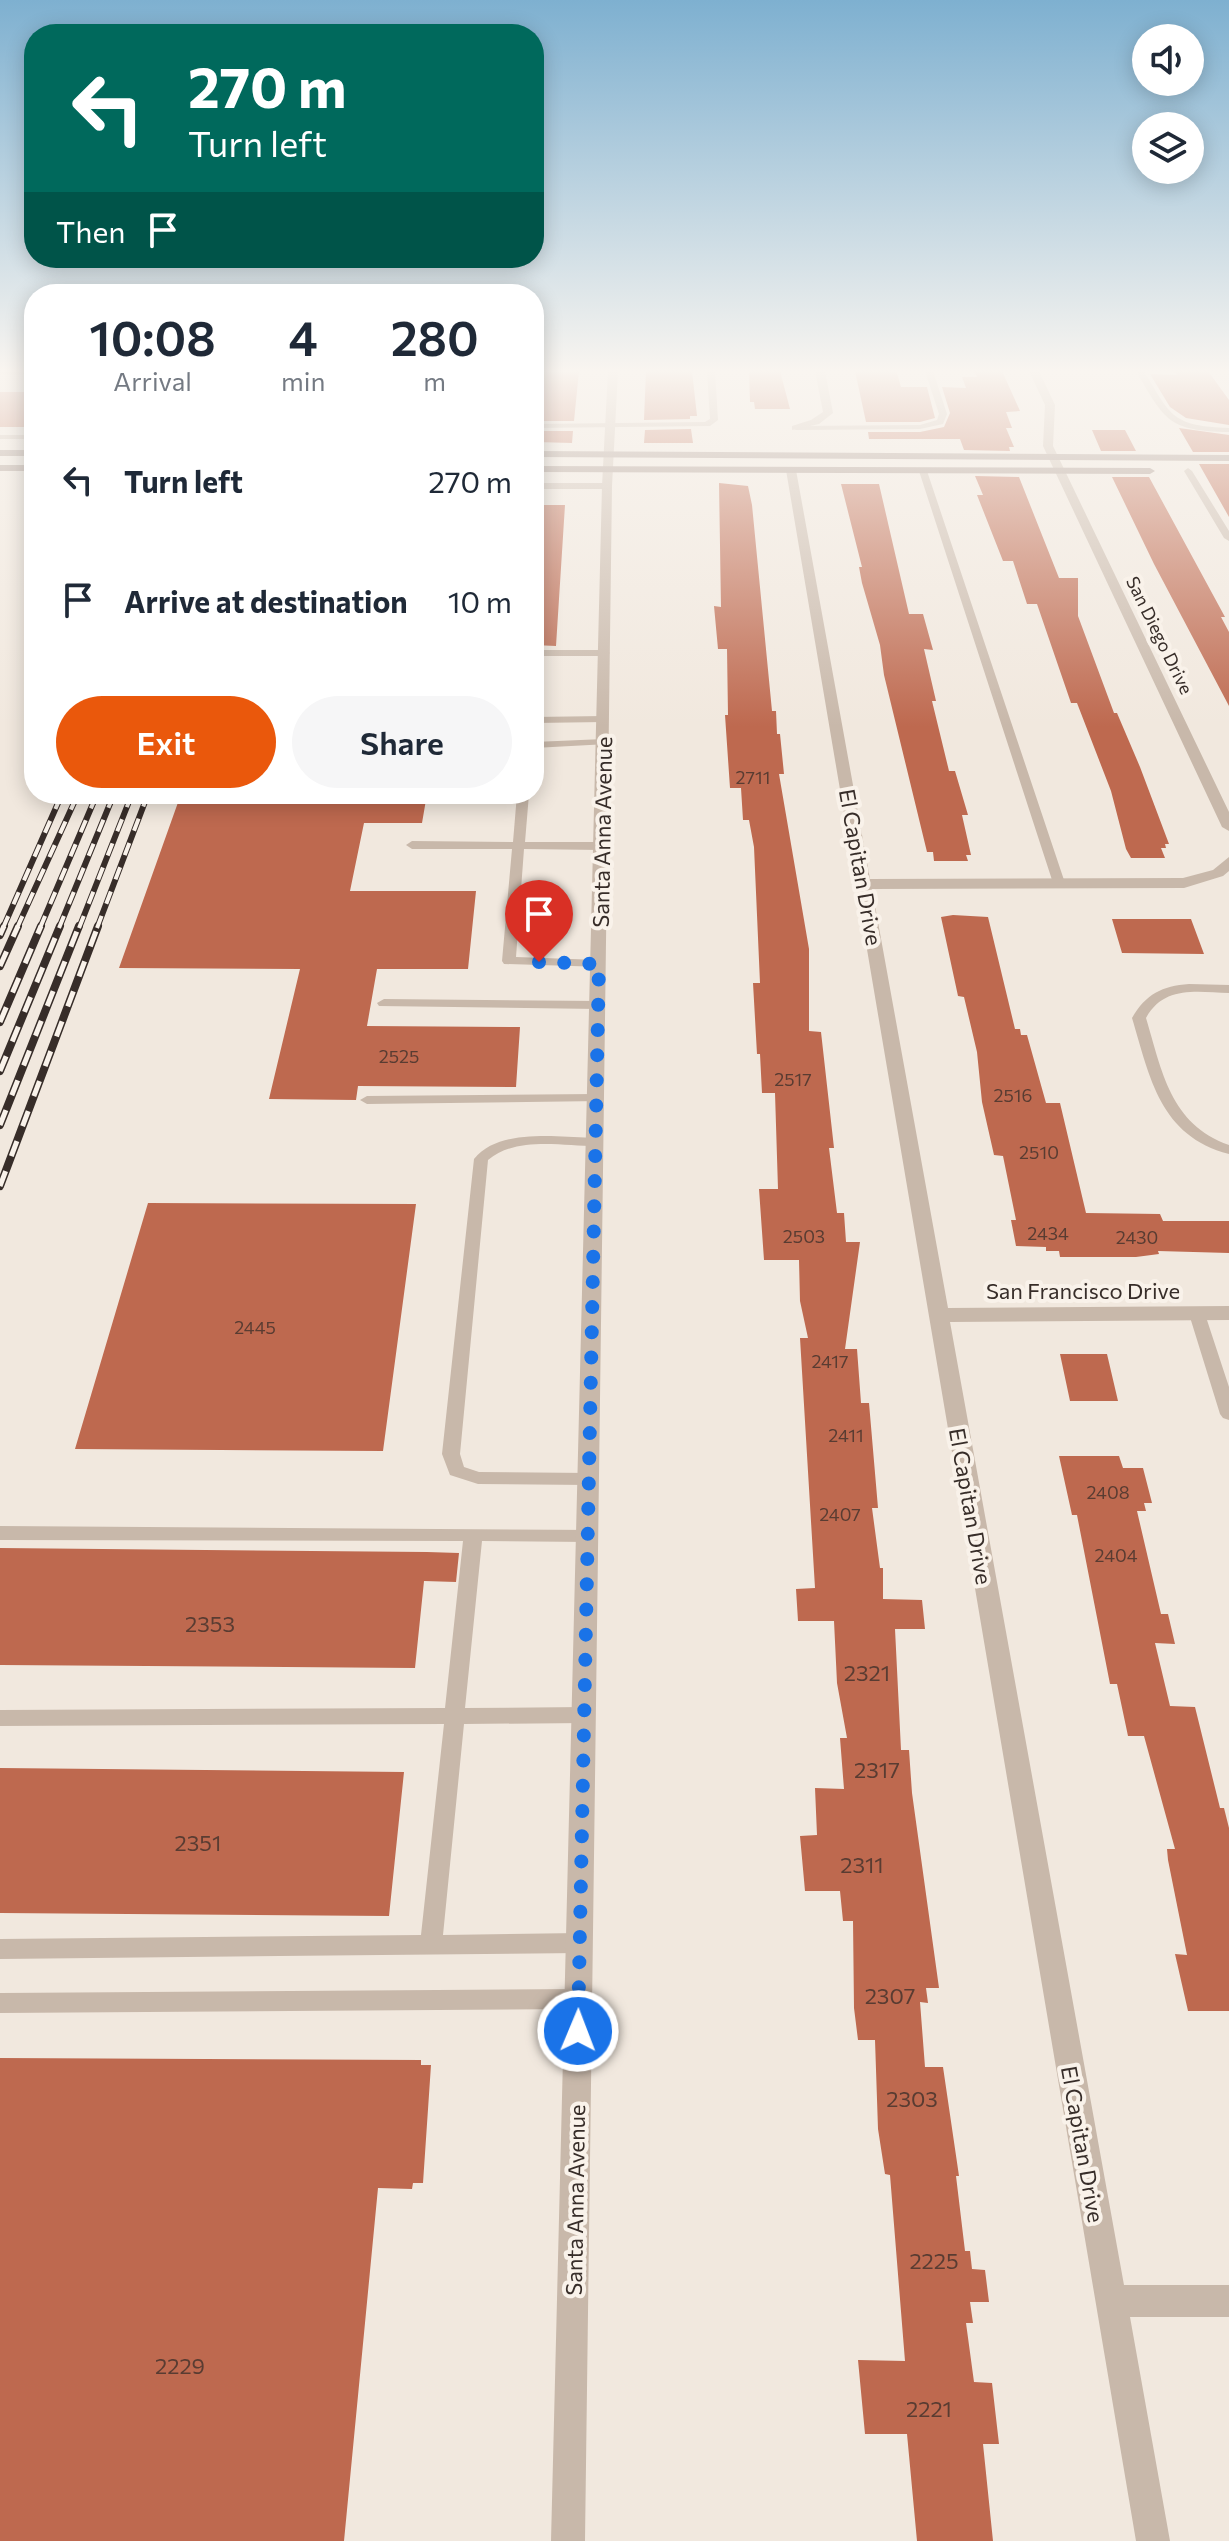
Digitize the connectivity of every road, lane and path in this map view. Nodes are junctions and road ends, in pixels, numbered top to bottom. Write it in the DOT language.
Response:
graph roads {
  1 [pos="608,490"];
  2 [pos="794,490"];
  3 [pos="929,490"];
  4 [pos="1068,490"];
  5 [pos="1199,490"];
  6 [pos="1229,538"];
  7 [pos="544,653"];
  8 [pos="605,653"];
  9 [pos="544,722"];
  10 [pos="604,731"];
  11 [pos="544,743"];
  12 [pos="522,804"];
  13 [pos="1229,827"];
  14 [pos="412,845"];
  15 [pos="601,846"];
  16 [pos="519,847"];
  17 [pos="1229,862"];
  18 [pos="1059,883"];
  19 [pos="864,884"];
  20 [pos="599,964"];
  21 [pos="1229,989"];
  22 [pos="384,1003"];
  23 [pos="598,1005"];
  24 [pos="596,1098"];
  25 [pos="367,1100"];
  26 [pos="596,1142"];
  27 [pos="1229,1150"];
  28 [pos="1229,1313"];
  29 [pos="1197,1314"];
  30 [pos="938,1315"];
  31 [pos="1229,1414"];
  32 [pos="589,1479"];
  33 [pos="0,1533"];
  34 [pos="473,1535"];
  35 [pos="588,1535"];
  36 [pos="585,1715"];
  37 [pos="453,1716"];
  38 [pos="0,1718"];
  39 [pos="580,1943"];
  40 [pos="431,1946"];
  41 [pos="0,1949"];
  42 [pos="579,1999"];
  43 [pos="0,2003"];
  44 [pos="1110,2301"];
  45 [pos="1229,2301"];
  46 [pos="568,2541"];
  47 [pos="1153,2541"];
  1 -- 8 [label="street, Santa Anna Avenue"];
  2 -- 19 [label="street, El Capitan Drive"];
  3 -- 18 [label="lane"];
  4 -- 13 [label="street, San Diego Drive"];
  5 -- 6 [label="lane"];
  7 -- 8 [label="lane"];
  8 -- 10 [label="street, Santa Anna Avenue"];
  9 -- 10 [label="lane"];
  10 -- 11 [label="lane"];
  10 -- 15 [label="street, Santa Anna Avenue"];
  12 -- 16 [label="lane"];
  14 -- 16 [label="lane"];
  15 -- 16 [label="lane"];
  15 -- 20 [label="street, Santa Anna Avenue"];
  16 -- 20 [label="lane"];
  17 -- 18 [label="street"];
  18 -- 19 [label="street"];
  19 -- 30 [label="street, El Capitan Drive"];
  20 -- 23 [label="street, Santa Anna Avenue"];
  21 -- 27 [label="lane"];
  22 -- 23 [label="lane"];
  23 -- 24 [label="street, Santa Anna Avenue"];
  24 -- 25 [label="lane"];
  24 -- 26 [label="street, Santa Anna Avenue"];
  26 -- 32 [label="street, Santa Anna Avenue"];
  26 -- 32 [label="lane"];
  28 -- 29 [label="street, San Francisco Drive"];
  29 -- 30 [label="street, San Francisco Drive"];
  29 -- 31 [label="lane"];
  30 -- 44 [label="street, El Capitan Drive"];
  32 -- 35 [label="street, Santa Anna Avenue"];
  33 -- 34 [label="lane"];
  34 -- 35 [label="lane"];
  34 -- 37 [label="lane"];
  35 -- 36 [label="street, Santa Anna Avenue"];
  36 -- 37 [label="lane"];
  36 -- 39 [label="street, Santa Anna Avenue"];
  37 -- 38 [label="lane"];
  37 -- 40 [label="lane"];
  39 -- 40 [label="lane"];
  39 -- 42 [label="street, Santa Anna Avenue"];
  40 -- 41 [label="lane"];
  42 -- 43 [label="lane"];
  42 -- 46 [label="street, Santa Anna Avenue"];
  44 -- 45 [label="street"];
  44 -- 47 [label="street, El Capitan Drive"];
}
